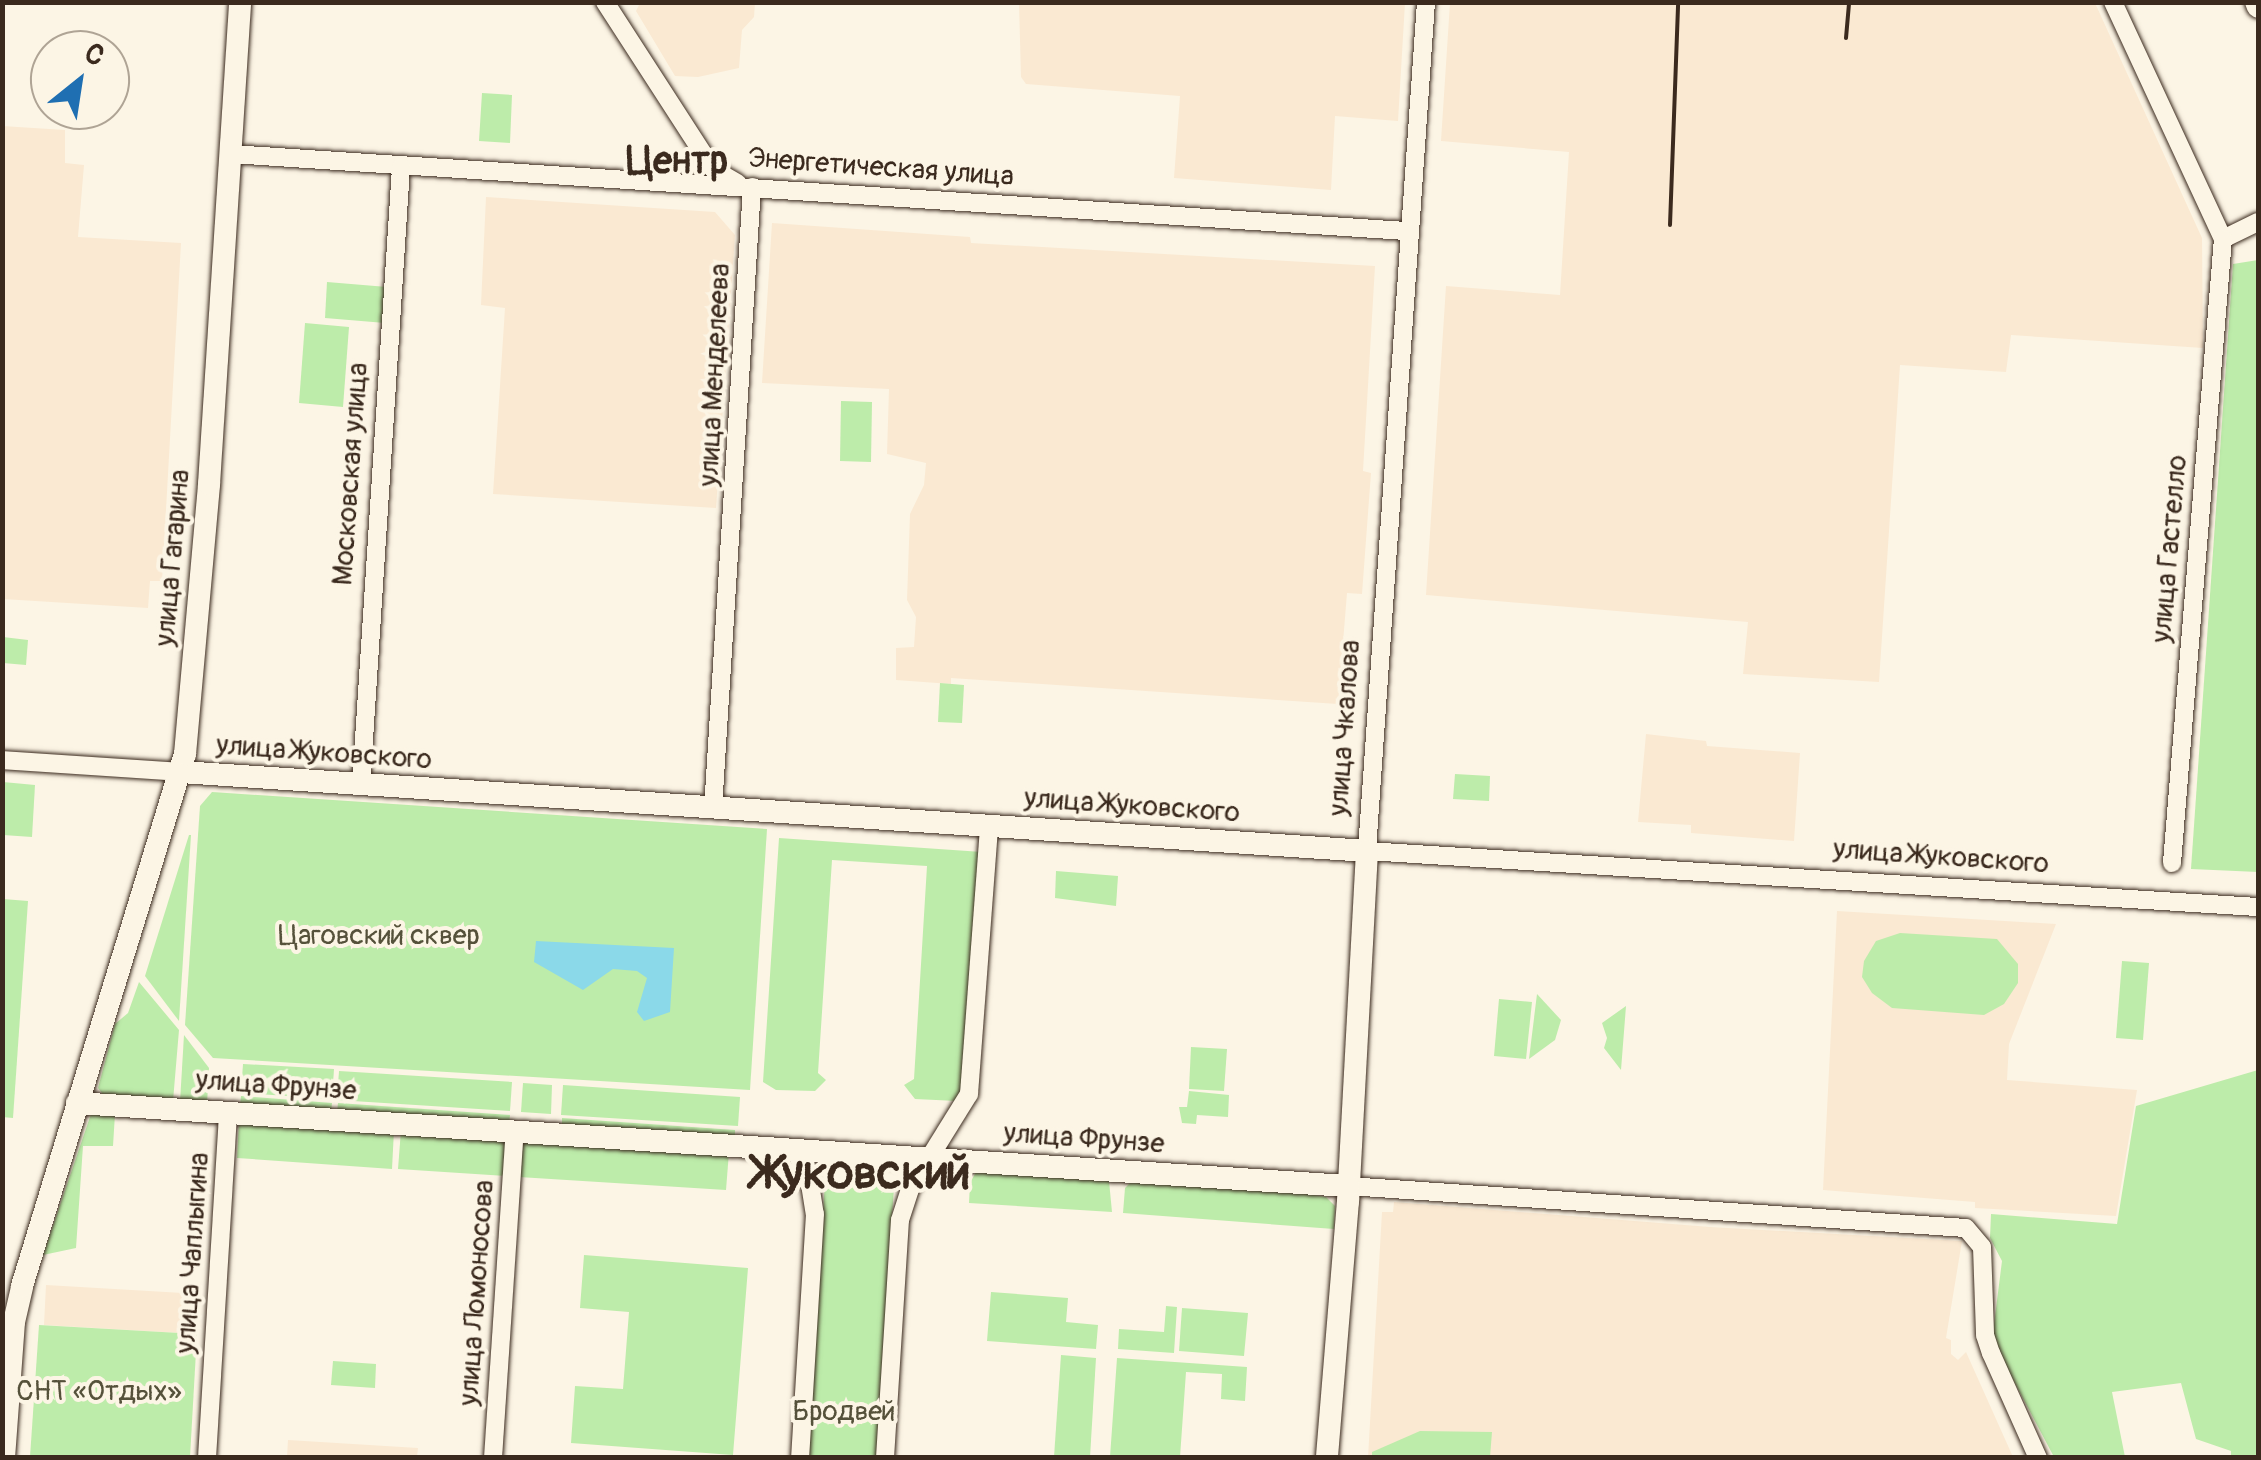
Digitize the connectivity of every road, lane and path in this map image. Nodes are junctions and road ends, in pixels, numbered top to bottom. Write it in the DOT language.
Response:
graph roads {
  1 [pos="240,2"];
  2 [pos="605,2"];
  3 [pos="1426,2"];
  4 [pos="2113,2"];
  5 [pos="231,154"];
  6 [pos="401,168"];
  7 [pos="752,187"];
  8 [pos="2258,222"];
  9 [pos="1407,231"];
  10 [pos="2223,239"];
  11 [pos="2,760"];
  12 [pos="181,772"];
  13 [pos="360,786"];
  14 [pos="713,809"];
  15 [pos="989,827"];
  16 [pos="1367,851"];
  17 [pos="2172,864"];
  18 [pos="2258,908"];
  19 [pos="77,1102"];
  20 [pos="228,1112"];
  21 [pos="514,1132"];
  22 [pos="795,1150"];
  23 [pos="929,1159"];
  24 [pos="1348,1186"];
  25 [pos="4,1458"];
  26 [pos="207,1458"];
  27 [pos="494,1458"];
  28 [pos="800,1458"];
  29 [pos="885,1458"];
  30 [pos="1328,1458"];
  31 [pos="2038,1458"];
  1 -- 5 [label="main road, улица Гагарина"];
  2 -- 7 [label="street"];
  3 -- 9 [label="street, улица Чкалова"];
  4 -- 10 [label="street, улица Гастелло"];
  5 -- 6 [label="street, Энергетическая улица"];
  5 -- 12 [label="main road, улица Гагарина"];
  6 -- 7 [label="street, Энергетическая улица"];
  6 -- 13 [label="street, Московская улица"];
  7 -- 9 [label="street, Энергетическая улица"];
  7 -- 14 [label="street, улица Менделеева"];
  8 -- 10 [label="street"];
  9 -- 16 [label="street, улица Чкалова"];
  10 -- 17 [label="street, улица Гастелло"];
  11 -- 12 [label="street, улица Жуковского"];
  12 -- 13 [label="main road, улица Жуковского"];
  12 -- 19 [label="main road, улица Гагарина"];
  13 -- 14 [label="main road, улица Жуковского"];
  14 -- 15 [label="main road, улица Жуковского"];
  15 -- 16 [label="main road, улица Жуковского"];
  15 -- 23 [label="street"];
  16 -- 18 [label="street, улица Жуковского"];
  16 -- 24 [label="main road, улица Чкалова"];
  19 -- 20 [label="main road, улица Фрунзе"];
  19 -- 25 [label="main road, улица Гагарина"];
  20 -- 21 [label="main road, улица Фрунзе"];
  20 -- 26 [label="street, улица Чаплыгина"];
  21 -- 22 [label="main road, улица Фрунзе"];
  21 -- 27 [label="street, улица Ломоносова"];
  22 -- 23 [label="main road, улица Фрунзе"];
  22 -- 28 [label="street"];
  23 -- 24 [label="main road, улица Фрунзе"];
  23 -- 29 [label="street"];
  24 -- 30 [label="main road, улица Чкалова"];
  24 -- 31 [label="street, улица Фрунзе"];
}
